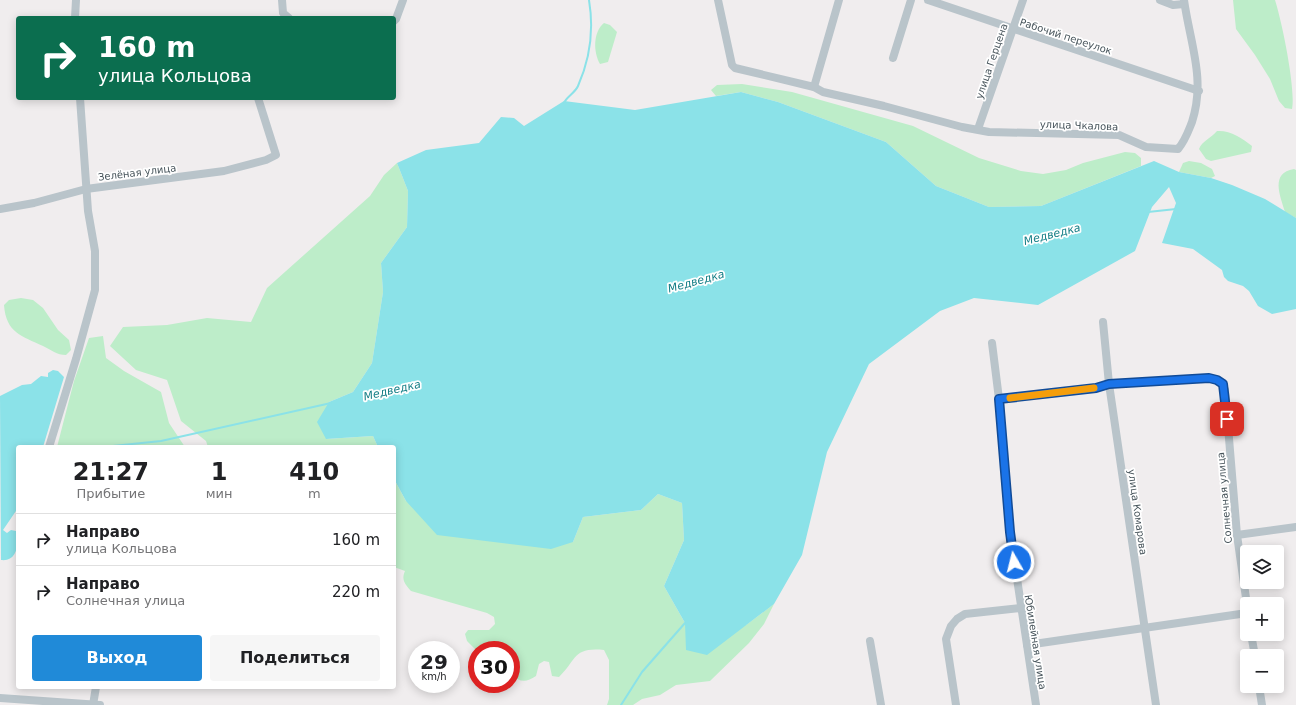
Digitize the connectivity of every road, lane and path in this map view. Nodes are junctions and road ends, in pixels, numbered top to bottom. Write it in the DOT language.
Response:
graph roads {
  1 [pos="76,0"];
  2 [pos="282,0"];
  3 [pos="402,0"];
  4 [pos="718,0"];
  5 [pos="838,0"];
  6 [pos="911,0"];
  7 [pos="928,0"];
  8 [pos="1023,0"];
  9 [pos="1160,0"];
  10 [pos="1184,2"];
  11 [pos="75,16"];
  12 [pos="287,16"];
  13 [pos="396,17"];
  14 [pos="1013,29"];
  15 [pos="893,58"];
  16 [pos="814,87"];
  17 [pos="1198,91"];
  18 [pos="80,100"];
  19 [pos="259,100"];
  20 [pos="978,129"];
  21 [pos="86,189"];
  22 [pos="0,208"];
  23 [pos="1103,322"];
  24 [pos="992,343"];
  25 [pos="1109,384"];
  26 [pos="999,399"];
  27 [pos="50,445"];
  28 [pos="1296,527"];
  29 [pos="1236,535"];
  30 [pos="1246,597"];
  31 [pos="1020,608"];
  32 [pos="1240,614"];
  33 [pos="1144,628"];
  34 [pos="870,641"];
  35 [pos="1027,645"];
  36 [pos="96,689"];
  37 [pos="1261,693"];
  38 [pos="0,698"];
  39 [pos="95,705"];
  40 [pos="881,705"];
  41 [pos="956,705"];
  42 [pos="1036,705"];
  43 [pos="1156,705"];
  44 [pos="1262,705"];
  1 -- 11 [label="street"];
  2 -- 12 [label="street"];
  3 -- 13 [label="street"];
  4 -- 16 [label="street, улица Чкалова"];
  5 -- 16 [label="street"];
  6 -- 15 [label="street"];
  7 -- 14 [label="street, Рабочий переулок"];
  8 -- 14 [label="street, улица Герцена"];
  9 -- 10 [label="street"];
  10 -- 17 [label="street"];
  14 -- 17 [label="street, Рабочий переулок"];
  14 -- 20 [label="street, улица Герцена"];
  16 -- 20 [label="street, улица Чкалова"];
  17 -- 20 [label="street, улица Чкалова"];
  18 -- 21 [label="street"];
  19 -- 21 [label="street, Зелёная улица"];
  21 -- 22 [label="street, Зелёная улица"];
  21 -- 27 [label="street"];
  23 -- 25 [label="street, улица Комарова"];
  24 -- 26 [label="street, Юбилейная улица"];
  25 -- 26 [label="street"];
  25 -- 29 [label="street, Солнечная улица"];
  25 -- 33 [label="street, улица Комарова"];
  26 -- 31 [label="street, Юбилейная улица"];
  28 -- 29 [label="street"];
  29 -- 30 [label="street, Солнечная улица"];
  31 -- 35 [label="street, Юбилейная улица"];
  31 -- 41 [label="street"];
  32 -- 33 [label="street"];
  33 -- 35 [label="street"];
  33 -- 43 [label="street, улица Комарова"];
  34 -- 40 [label="street"];
  35 -- 42 [label="street, Юбилейная улица"];
  36 -- 39 [label="street"];
  37 -- 44 [label="street"];
  38 -- 39 [label="street"];
}
